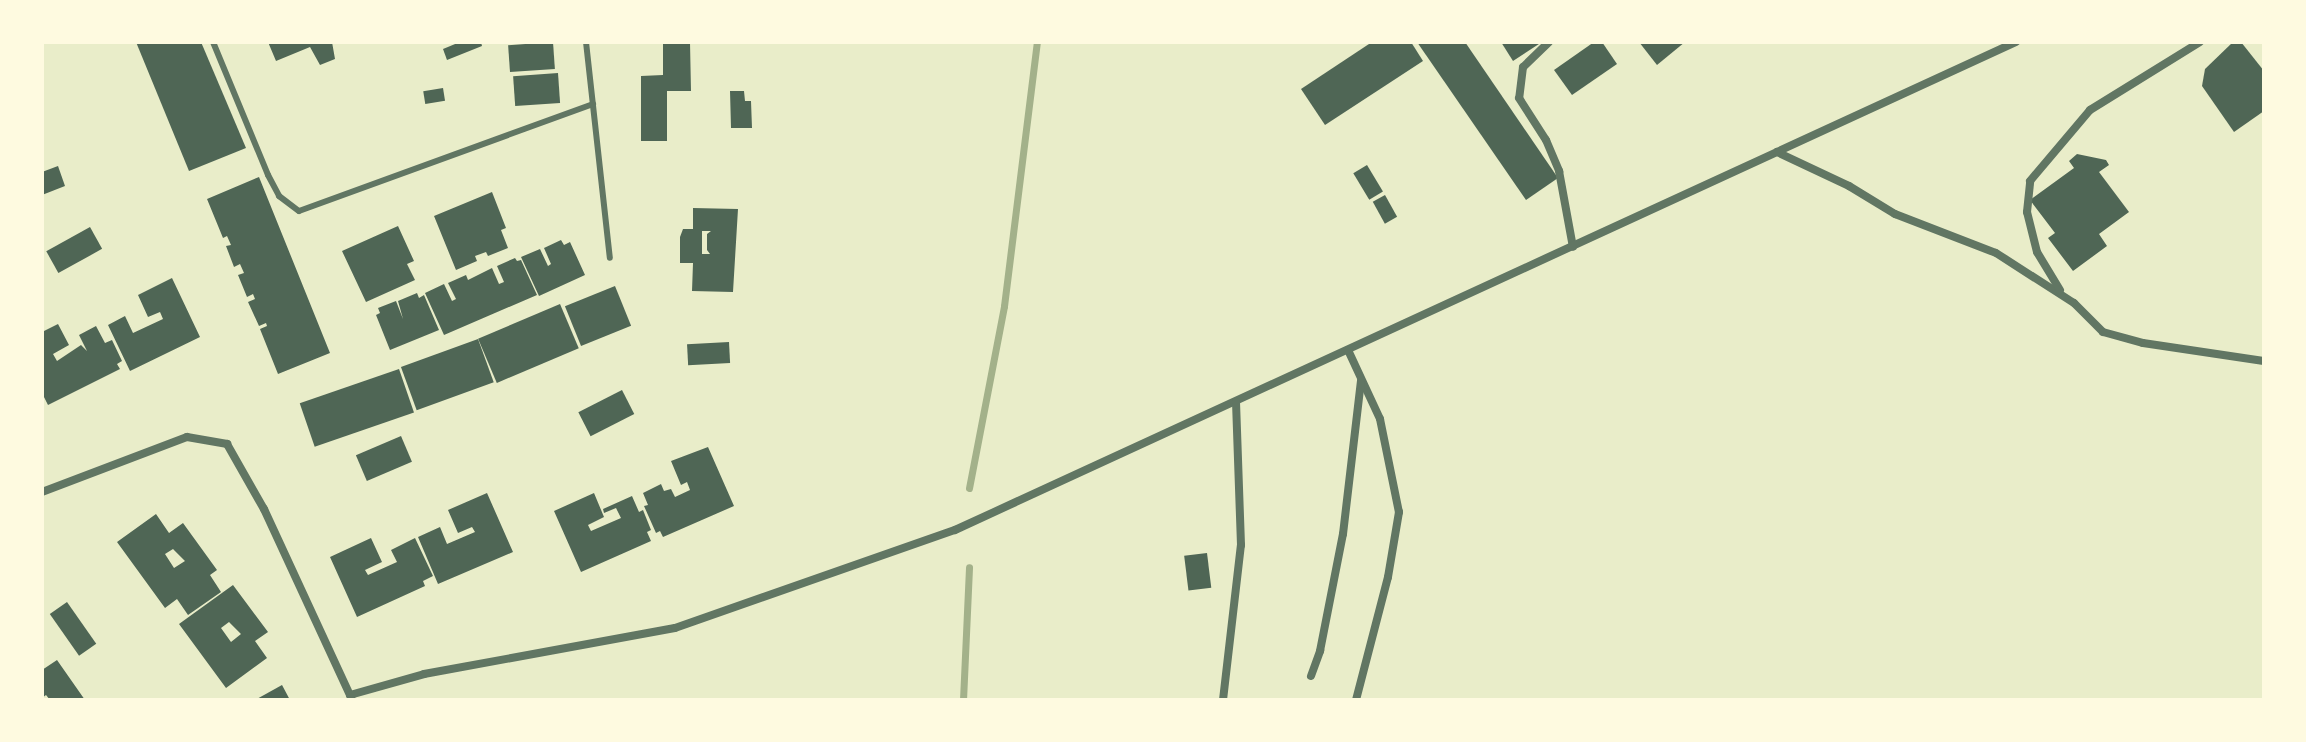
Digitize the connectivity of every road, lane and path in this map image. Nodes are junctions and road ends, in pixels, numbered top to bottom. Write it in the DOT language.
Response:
graph roads {
  1 [pos="213,42"];
  2 [pos="586,42"];
  3 [pos="1549,42"];
  4 [pos="2016,42"];
  5 [pos="2200,42"];
  6 [pos="593,104"];
  7 [pos="1777,152"];
  8 [pos="1573,247"];
  9 [pos="610,258"];
  10 [pos="2062,294"];
  11 [pos="1348,350"];
  12 [pos="2264,361"];
  13 [pos="1362,379"];
  14 [pos="1236,402"];
  15 [pos="42,492"];
  16 [pos="1311,676"];
  17 [pos="351,698"];
  18 [pos="1223,700"];
  19 [pos="1356,700"];
  1 -- 6 [label="lane"];
  2 -- 6 [label="lane"];
  3 -- 8 [label="street"];
  4 -- 7 [label="street"];
  5 -- 10 [label="street"];
  6 -- 9 [label="lane"];
  7 -- 8 [label="street"];
  7 -- 10 [label="street"];
  8 -- 11 [label="street"];
  10 -- 12 [label="street"];
  11 -- 13 [label="street"];
  11 -- 14 [label="street"];
  13 -- 16 [label="street"];
  13 -- 19 [label="street"];
  14 -- 17 [label="street"];
  14 -- 18 [label="street"];
  15 -- 17 [label="street"];
}
